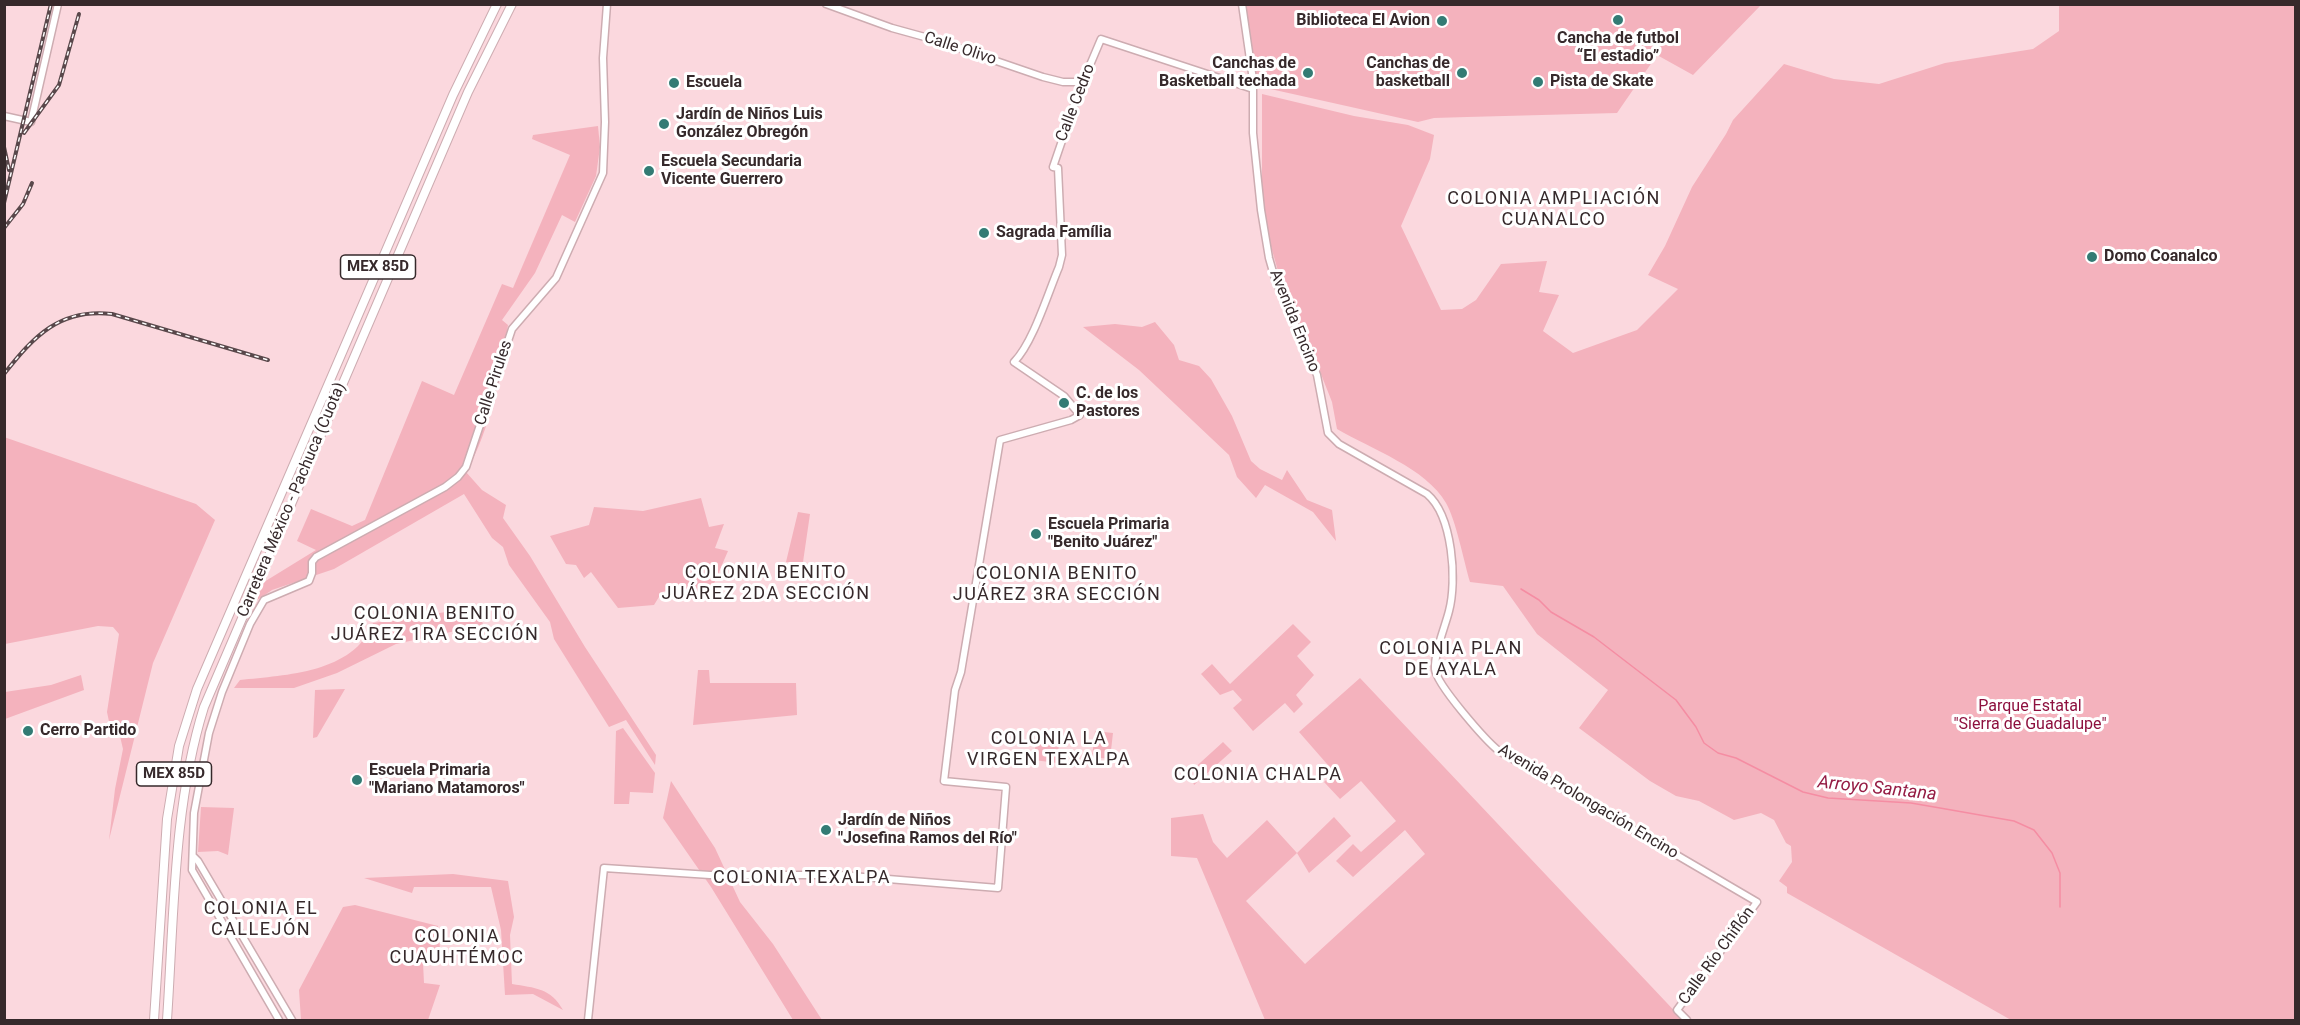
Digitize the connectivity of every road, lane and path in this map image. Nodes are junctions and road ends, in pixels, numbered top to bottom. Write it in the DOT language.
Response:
graph roads {
  1 [pos="58,4"];
  2 [pos="497,4"];
  3 [pos="512,4"];
  4 [pos="607,4"];
  5 [pos="826,4"];
  6 [pos="1242,4"];
  7 [pos="1083,82"];
  8 [pos="1253,89"];
  9 [pos="4,116"];
  10 [pos="1454,575"];
  11 [pos="193,856"];
  12 [pos="1757,902"];
  13 [pos="154,1020"];
  14 [pos="167,1020"];
  15 [pos="279,1020"];
  16 [pos="292,1020"];
  17 [pos="588,1020"];
  18 [pos="1687,1020"];
  1 -- 9 [label="street"];
  2 -- 13 [label="highway, Carretera México - Pachuca (Cuota) / MEX 85D"];
  3 -- 14 [label="highway, Carretera México - Pachuca (Cuota) / MEX 85D"];
  4 -- 11 [label="street, Calle Pirules"];
  5 -- 7 [label="street, Calle Olivo"];
  6 -- 8 [label="street, Avenida Encino"];
  7 -- 8 [label="street, Calle Cedro"];
  7 -- 17 [label="street, Calle Cedro"];
  8 -- 10 [label="street, Avenida Encino"];
  10 -- 12 [label="street, Avenida Prolongación Encino"];
  11 -- 15 [label="street"];
  11 -- 16 [label="street"];
  12 -- 18 [label="street, Calle Río Chiflón"];
}
